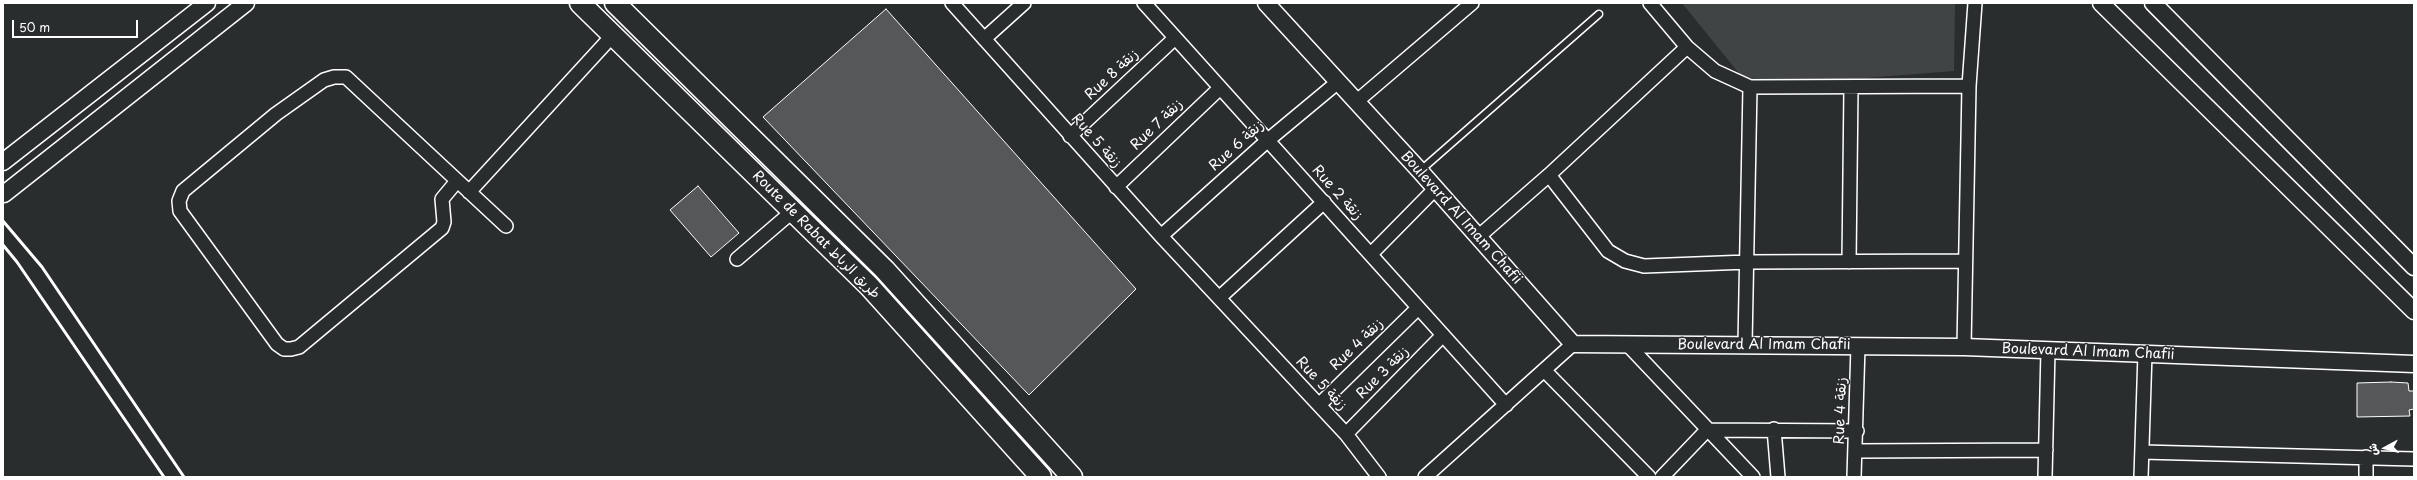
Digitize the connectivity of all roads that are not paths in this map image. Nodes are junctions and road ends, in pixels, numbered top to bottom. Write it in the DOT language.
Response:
graph roads {
  1 [pos="207,3"];
  2 [pos="246,3"];
  3 [pos="580,3"];
  4 [pos="615,3"];
  5 [pos="952,3"];
  6 [pos="1024,3"];
  7 [pos="1144,3"];
  8 [pos="1266,3"];
  9 [pos="1472,3"];
  10 [pos="1650,3"];
  11 [pos="1975,3"];
  12 [pos="2101,3"];
  13 [pos="2154,3"];
  14 [pos="1598,14"];
  15 [pos="612,35"];
  16 [pos="1175,38"];
  17 [pos="984,39"];
  18 [pos="1687,47"];
  19 [pos="1338,82"];
  20 [pos="1969,86"];
  21 [pos="1750,87"];
  22 [pos="1851,87"];
  23 [pos="1220,88"];
  24 [pos="1356,102"];
  25 [pos="1070,136"];
  26 [pos="1267,140"];
  27 [pos="3,162"];
  28 [pos="1420,171"];
  29 [pos="1549,174"];
  30 [pos="457,181"];
  31 [pos="1116,187"];
  32 [pos="1435,188"];
  33 [pos="469,192"];
  34 [pos="4,194"];
  35 [pos="1324,202"];
  36 [pos="793,211"];
  37 [pos="506,226"];
  38 [pos="1161,236"];
  39 [pos="1478,237"];
  40 [pos="1371,254"];
  41 [pos="737,259"];
  42 [pos="1964,261"];
  43 [pos="1747,262"];
  44 [pos="1849,262"];
  45 [pos="2414,267"];
  46 [pos="1219,298"];
  47 [pos="1418,308"];
  48 [pos="2414,311"];
  49 [pos="1443,335"];
  50 [pos="1573,344"];
  51 [pos="1627,344"];
  52 [pos="1745,344"];
  53 [pos="1858,346"];
  54 [pos="1964,347"];
  55 [pos="2048,350"];
  56 [pos="2145,353"];
  57 [pos="2414,364"];
  58 [pos="1544,370"];
  59 [pos="1319,405"];
  60 [pos="1506,405"];
  61 [pos="1774,429"];
  62 [pos="1707,430"];
  63 [pos="1857,431"];
  64 [pos="1346,434"];
  65 [pos="2046,450"];
  66 [pos="1856,451"];
  67 [pos="2142,452"];
  68 [pos="2366,457"];
  69 [pos="2414,459"];
  70 [pos="1042,477"];
  71 [pos="1072,477"];
  72 [pos="1379,477"];
  73 [pos="1425,477"];
  74 [pos="1649,477"];
  75 [pos="1662,477"];
  76 [pos="1753,477"];
  77 [pos="1778,477"];
  78 [pos="1854,477"];
  79 [pos="2045,477"];
  80 [pos="2141,477"];
  81 [pos="2366,477"];
  1 -- 27 [label="street"];
  2 -- 34 [label="street"];
  3 -- 15 [label="main road, Route de Rabat طريق الرباط"];
  4 -- 71 [label="main road, Route de Rabat طريق الرباط"];
  5 -- 17 [label="street, Rue 5 زنقة"];
  6 -- 17 [label="street"];
  7 -- 16 [label="street, Rue 2 زنقة"];
  8 -- 19 [label="street, Boulevard Al Imam Chafii"];
  9 -- 24 [label="street"];
  10 -- 18 [label="street"];
  11 -- 20 [label="street"];
  12 -- 48 [label="street"];
  13 -- 45 [label="street"];
  14 -- 28 [label="lane"];
  15 -- 33 [label="street"];
  15 -- 36 [label="main road, Route de Rabat طريق الرباط"];
  16 -- 23 [label="street, Rue 2 زنقة"];
  16 -- 25 [label="street, Rue 8 زنقة"];
  17 -- 25 [label="street, Rue 5 زنقة"];
  18 -- 21 [label="street"];
  18 -- 29 [label="street"];
  19 -- 24 [label="street, Boulevard Al Imam Chafii"];
  19 -- 26 [label="street, Rue 6 زنقة"];
  20 -- 22 [label="street"];
  20 -- 42 [label="street"];
  21 -- 22 [label="street"];
  21 -- 43 [label="street"];
  22 -- 44 [label="street"];
  23 -- 26 [label="street, Rue 2 زنقة"];
  23 -- 31 [label="street, Rue 7 زنقة"];
  24 -- 28 [label="street, Boulevard Al Imam Chafii"];
  25 -- 31 [label="street, Rue 5 زنقة"];
  26 -- 35 [label="street, Rue 2 زنقة"];
  26 -- 38 [label="street, Rue 6 زنقة"];
  28 -- 32 [label="street, Boulevard Al Imam Chafii"];
  29 -- 39 [label="street"];
  29 -- 43 [label="street"];
  30 -- 30 [label="street"];
  30 -- 33 [label="street"];
  31 -- 38 [label="street, Rue 5 زنقة"];
  32 -- 39 [label="street, Boulevard Al Imam Chafii"];
  32 -- 40 [label="street"];
  33 -- 37 [label="street"];
  35 -- 40 [label="street, Rue 2 زنقة"];
  35 -- 46 [label="street"];
  36 -- 41 [label="street"];
  36 -- 70 [label="main road, Route de Rabat طريق الرباط"];
  38 -- 46 [label="street, Rue 5 زنقة"];
  39 -- 50 [label="street, Boulevard Al Imam Chafii"];
  40 -- 47 [label="street, Rue 2 زنقة"];
  42 -- 44 [label="street"];
  42 -- 54 [label="street"];
  43 -- 44 [label="street"];
  43 -- 52 [label="street"];
  46 -- 59 [label="street, Rue 5 زنقة"];
  47 -- 49 [label="street, Rue 2 زنقة"];
  47 -- 59 [label="street, Rue 4 زنقة"];
  49 -- 60 [label="street, Rue 2 زنقة"];
  49 -- 64 [label="street, Rue 3 زنقة"];
  50 -- 51 [label="street, Boulevard Al Imam Chafii"];
  50 -- 58 [label="street"];
  51 -- 52 [label="street, Boulevard Al Imam Chafii"];
  51 -- 62 [label="street"];
  52 -- 53 [label="street, Boulevard Al Imam Chafii"];
  53 -- 54 [label="street, Boulevard Al Imam Chafii"];
  53 -- 63 [label="street, Rue 4 زنقة"];
  54 -- 55 [label="street, Boulevard Al Imam Chafii"];
  55 -- 56 [label="street, Boulevard Al Imam Chafii"];
  55 -- 65 [label="street"];
  56 -- 57 [label="street, Boulevard Al Imam Chafii"];
  56 -- 67 [label="street"];
  58 -- 60 [label="street"];
  58 -- 74 [label="street"];
  59 -- 64 [label="street, Rue 5 زنقة"];
  60 -- 73 [label="street"];
  61 -- 62 [label="street"];
  61 -- 63 [label="street"];
  61 -- 77 [label="street"];
  62 -- 75 [label="street"];
  62 -- 76 [label="street"];
  63 -- 66 [label="street, Rue 4 زنقة"];
  64 -- 72 [label="street, Rue 5 زنقة"];
  65 -- 66 [label="street"];
  65 -- 79 [label="street"];
  66 -- 78 [label="street, Rue 4 زنقة"];
  67 -- 68 [label="street"];
  67 -- 80 [label="street"];
  68 -- 69 [label="street"];
  68 -- 81 [label="street"];
}
